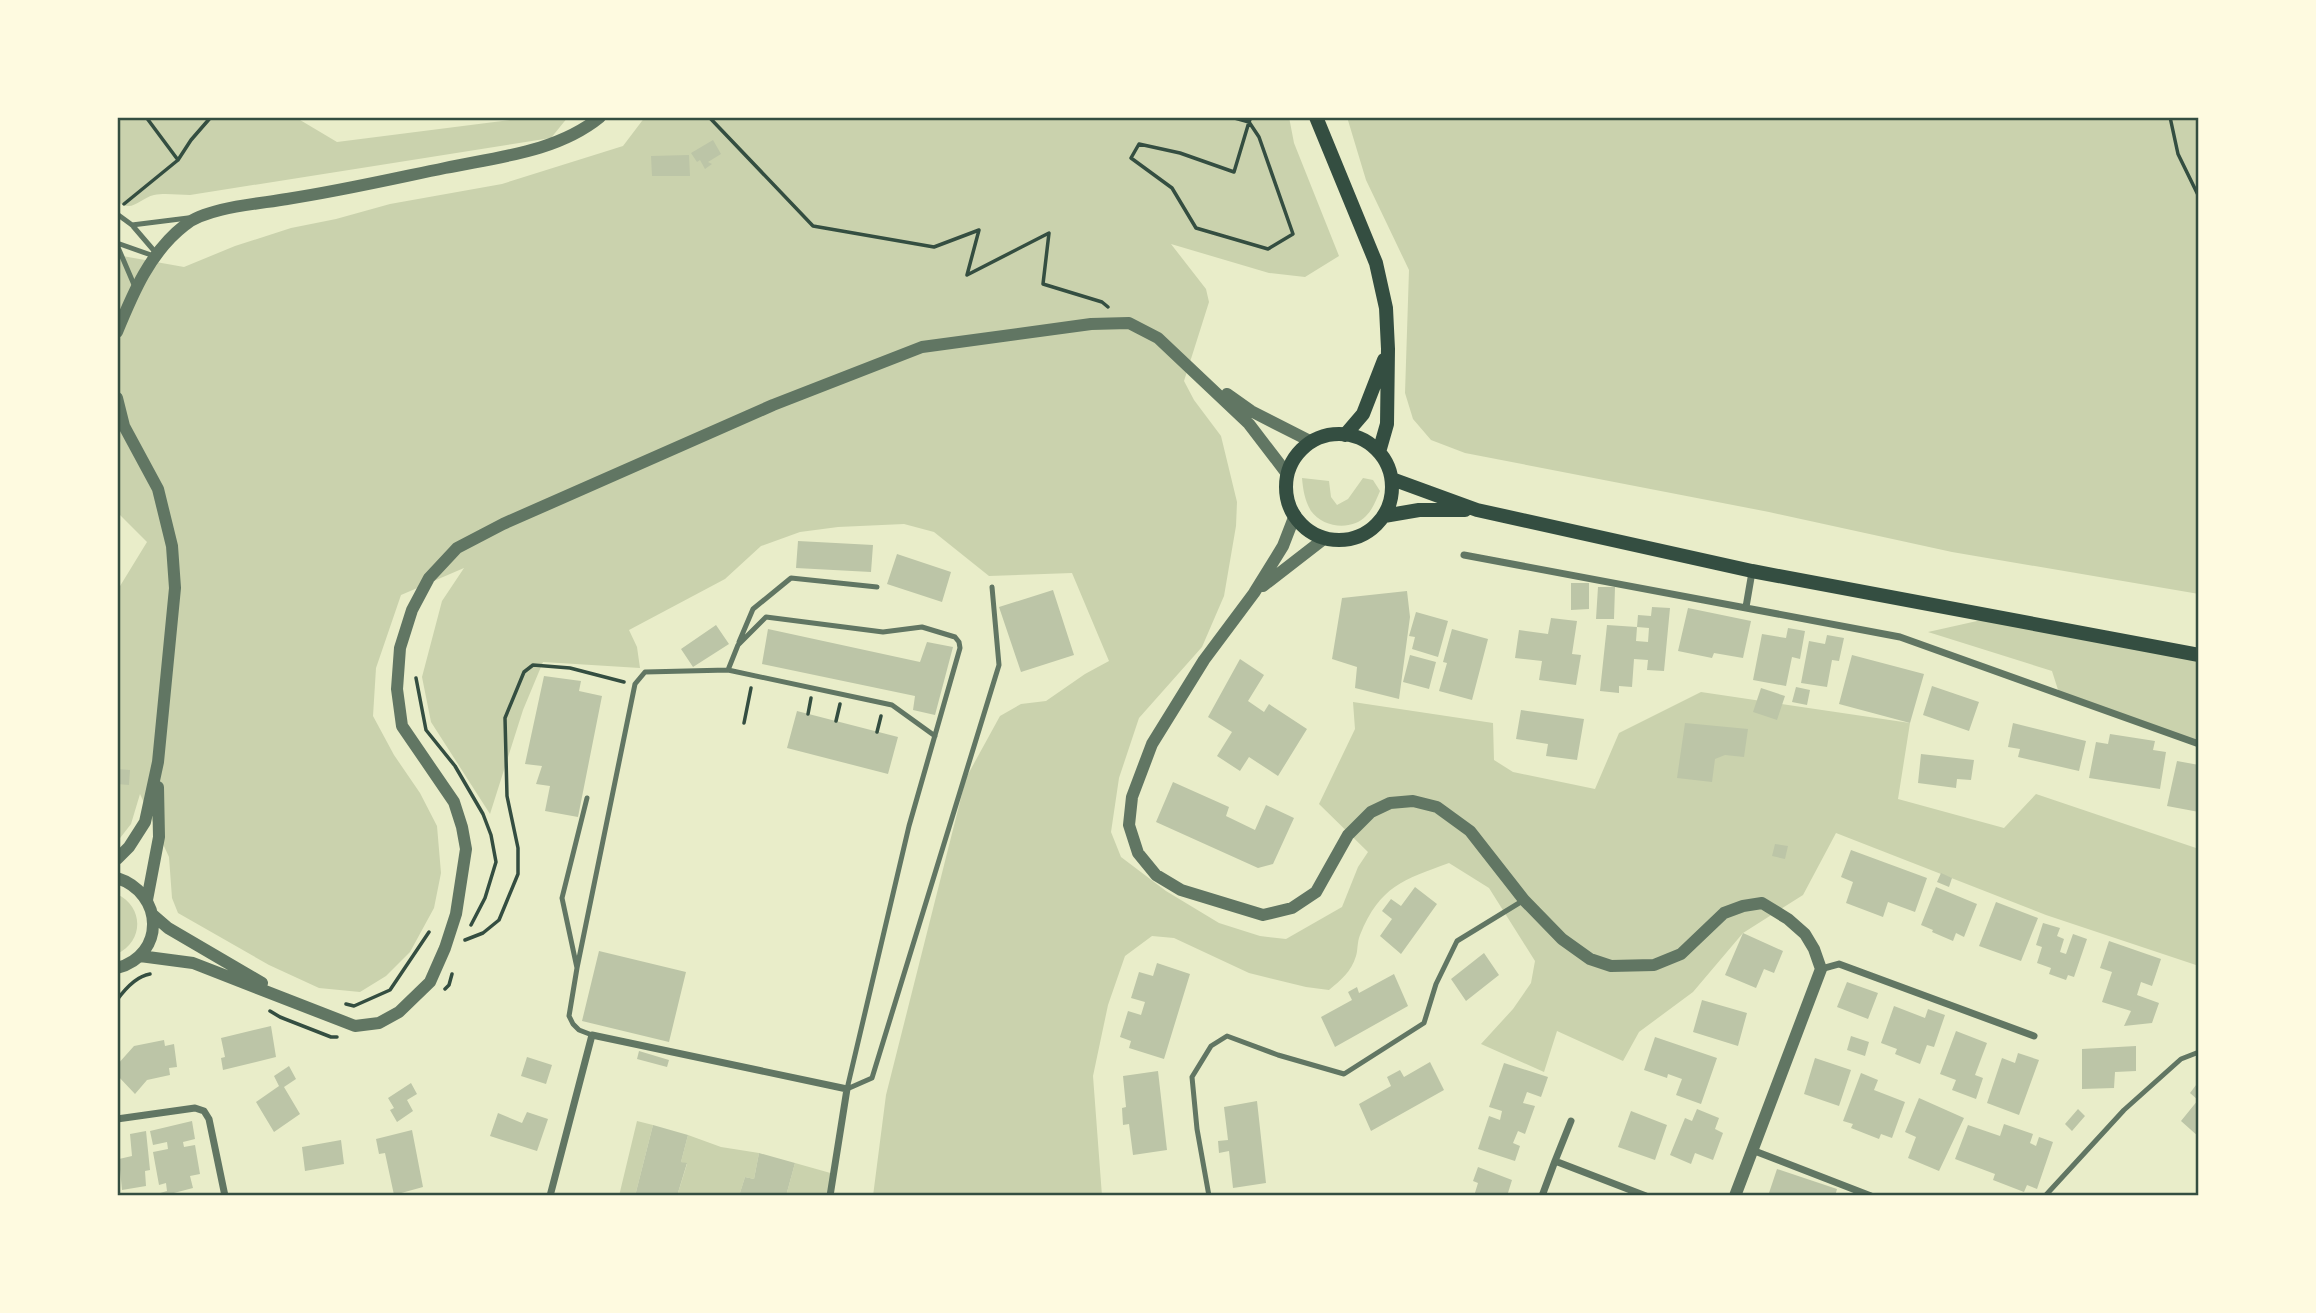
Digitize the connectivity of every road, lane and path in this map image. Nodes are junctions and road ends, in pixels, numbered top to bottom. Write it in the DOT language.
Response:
graph roads {
  1 [pos="146,117"];
  2 [pos="211,117"];
  3 [pos="600,117"];
  4 [pos="709,117"];
  5 [pos="1231,117"];
  6 [pos="1316,117"];
  7 [pos="2170,117"];
  8 [pos="1250,120"];
  9 [pos="178,160"];
  10 [pos="2199,197"];
  11 [pos="122,206"];
  12 [pos="117,214"];
  13 [pos="205,216"];
  14 [pos="132,225"];
  15 [pos="117,244"];
  16 [pos="155,255"];
  17 [pos="135,287"];
  18 [pos="1129,323"];
  19 [pos="117,332"];
  20 [pos="1388,349"];
  21 [pos="1201,377"];
  22 [pos="117,398"];
  23 [pos="1345,435"];
  24 [pos="1312,442"];
  25 [pos="1378,452"];
  26 [pos="1288,475"];
  27 [pos="1392,479"];
  28 [pos="1477,510"];
  29 [pos="1294,514"];
  30 [pos="1384,516"];
  31 [pos="1325,538"];
  32 [pos="1464,555"];
  33 [pos="1752,571"];
  34 [pos="877,587"];
  35 [pos="992,587"];
  36 [pos="1254,593"];
  37 [pos="1746,607"];
  38 [pos="738,645"];
  39 [pos="2199,655"];
  40 [pos="416,670"];
  41 [pos="728,670"];
  42 [pos="754,676"];
  43 [pos="635,684"];
  44 [pos="744,723"];
  45 [pos="935,736"];
  46 [pos="2199,744"];
  47 [pos="158,762"];
  48 [pos="587,798"];
  49 [pos="117,859"];
  50 [pos="117,878"];
  51 [pos="147,900"];
  52 [pos="1524,900"];
  53 [pos="153,915"];
  54 [pos="429,932"];
  55 [pos="140,956"];
  56 [pos="577,968"];
  57 [pos="118,969"];
  58 [pos="1821,969"];
  59 [pos="155,973"];
  60 [pos="453,974"];
  61 [pos="440,993"];
  62 [pos="117,1000"];
  63 [pos="298,1003"];
  64 [pos="343,1004"];
  65 [pos="263,1007"];
  66 [pos="593,1035"];
  67 [pos="2034,1036"];
  68 [pos="345,1037"];
  69 [pos="2199,1052"];
  70 [pos="847,1089"];
  71 [pos="117,1119"];
  72 [pos="1571,1121"];
  73 [pos="1752,1150"];
  74 [pos="1555,1161"];
  75 [pos="225,1196"];
  76 [pos="550,1196"];
  77 [pos="830,1196"];
  78 [pos="1209,1196"];
  79 [pos="1542,1196"];
  80 [pos="1646,1196"];
  81 [pos="1735,1196"];
  82 [pos="1871,1196"];
  83 [pos="2045,1196"];
  1 -- 9 [label="path"];
  2 -- 9 [label="path"];
  3 -- 13 [label="street"];
  4 -- 18 [label="path"];
  5 -- 8 [label="path"];
  6 -- 20 [label="main road"];
  7 -- 10 [label="path"];
  8 -- 8 [label="path"];
  9 -- 11 [label="path"];
  12 -- 14 [label="lane"];
  13 -- 14 [label="lane"];
  13 -- 16 [label="street"];
  14 -- 16 [label="lane"];
  15 -- 16 [label="lane"];
  15 -- 17 [label="lane"];
  16 -- 17 [label="street"];
  17 -- 19 [label="street"];
  18 -- 21 [label="street"];
  18 -- 63 [label="street"];
  20 -- 23 [label="main road"];
  20 -- 25 [label="main road"];
  21 -- 24 [label="street"];
  21 -- 26 [label="street"];
  22 -- 47 [label="street"];
  23 -- 24 [label="main road"];
  23 -- 25 [label="main road"];
  24 -- 26 [label="main road"];
  25 -- 27 [label="main road"];
  26 -- 29 [label="main road"];
  27 -- 28 [label="main road"];
  27 -- 30 [label="main road"];
  28 -- 30 [label="main road"];
  28 -- 33 [label="main road"];
  29 -- 31 [label="main road"];
  29 -- 36 [label="street"];
  30 -- 31 [label="main road"];
  31 -- 36 [label="street"];
  32 -- 37 [label="street"];
  33 -- 37 [label="street"];
  33 -- 39 [label="main road"];
  34 -- 38 [label="lane"];
  35 -- 70 [label="lane"];
  36 -- 52 [label="street"];
  37 -- 46 [label="street"];
  38 -- 41 [label="lane"];
  38 -- 45 [label="lane"];
  40 -- 43 [label="path"];
  41 -- 42 [label="lane"];
  41 -- 43 [label="lane"];
  42 -- 44 [label="path"];
  42 -- 45 [label="lane"];
  43 -- 56 [label="lane"];
  45 -- 70 [label="lane"];
  47 -- 49 [label="street"];
  47 -- 51 [label="street"];
  48 -- 56 [label="lane"];
  50 -- 51 [label="street"];
  51 -- 53 [label="street"];
  52 -- 58 [label="street"];
  52 -- 78 [label="lane"];
  53 -- 55 [label="street"];
  53 -- 63 [label="street"];
  54 -- 64 [label="path"];
  55 -- 57 [label="street"];
  55 -- 63 [label="street"];
  56 -- 66 [label="lane"];
  58 -- 67 [label="street"];
  58 -- 73 [label="street"];
  59 -- 62 [label="path"];
  60 -- 61 [label="path"];
  65 -- 68 [label="path"];
  66 -- 70 [label="street"];
  66 -- 76 [label="street"];
  69 -- 83 [label="lane"];
  70 -- 77 [label="street"];
  71 -- 75 [label="street"];
  72 -- 74 [label="street"];
  73 -- 81 [label="street"];
  73 -- 82 [label="street"];
  74 -- 79 [label="street"];
  74 -- 80 [label="street"];
}
